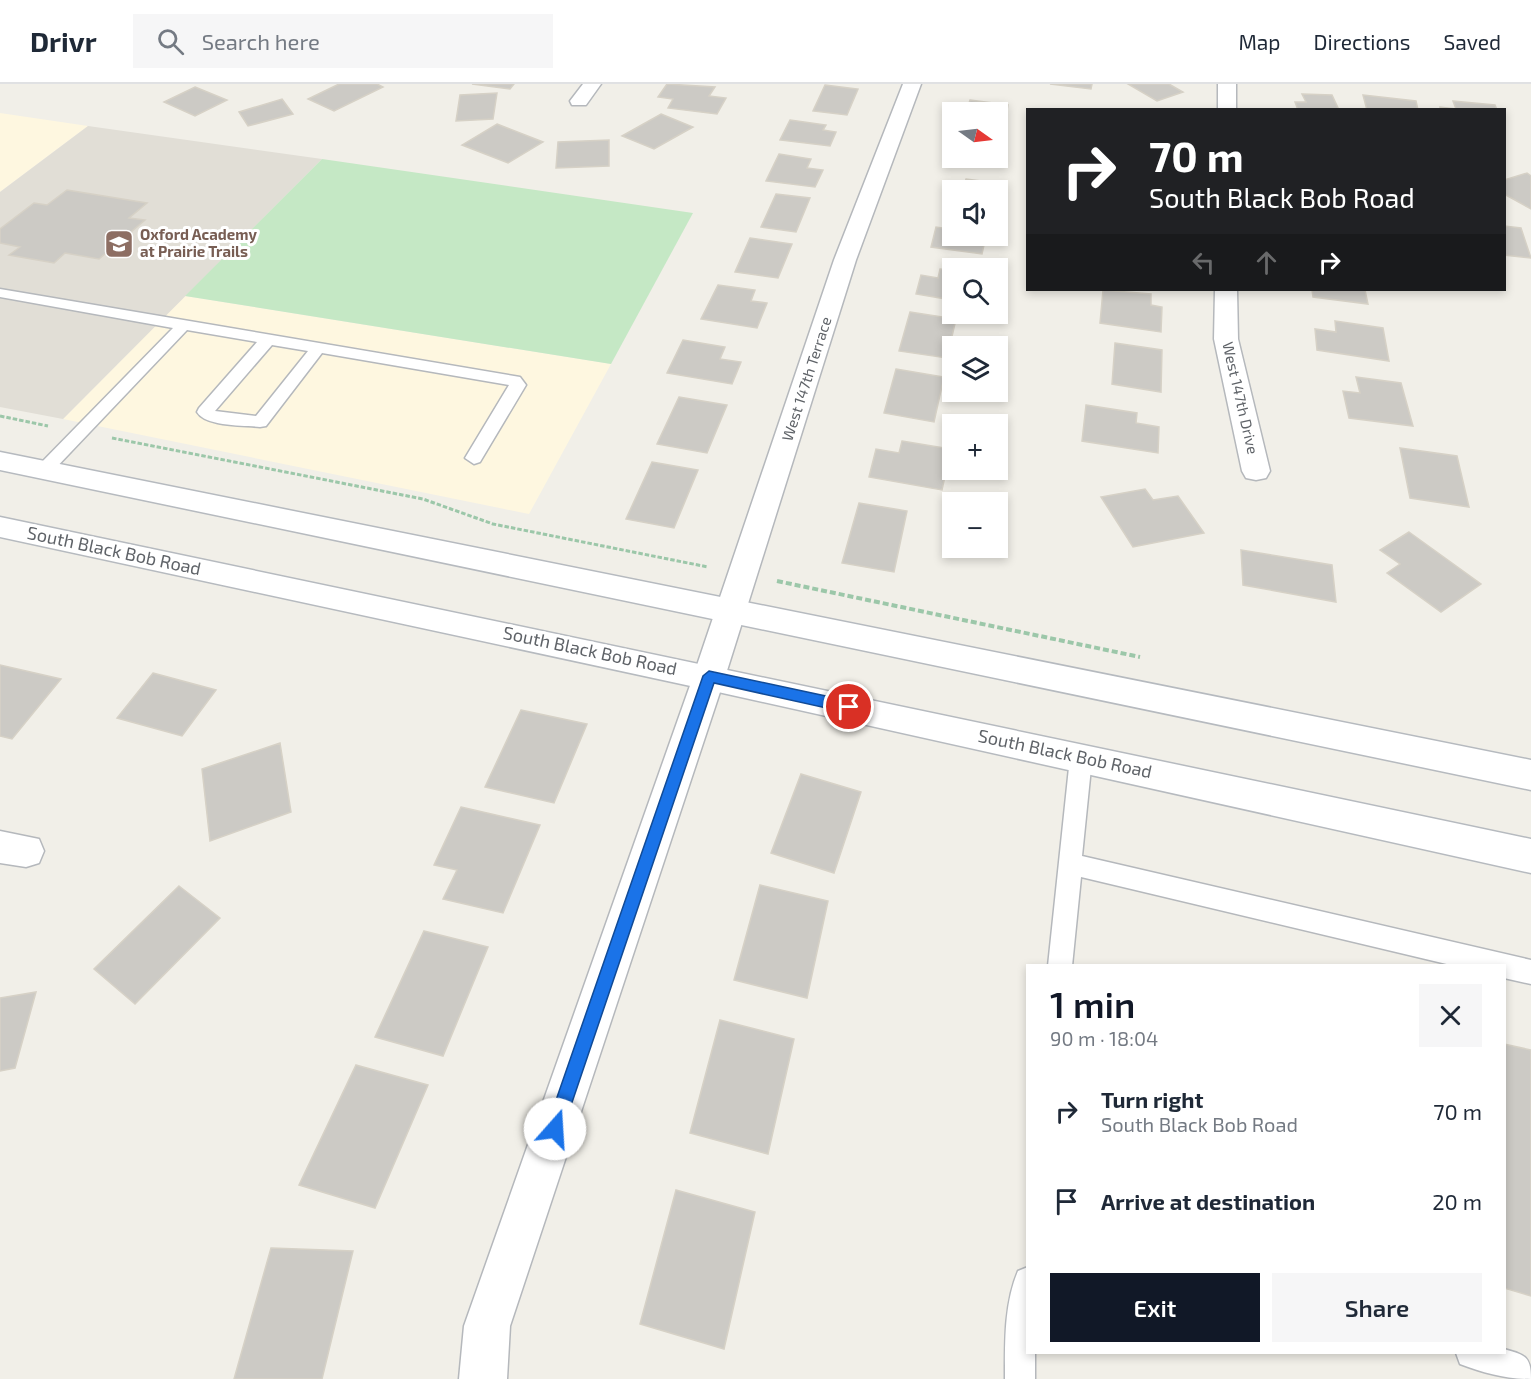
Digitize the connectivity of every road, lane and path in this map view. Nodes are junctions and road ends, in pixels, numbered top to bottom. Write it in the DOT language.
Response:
graph roads {
  1 [pos="592,84"];
  2 [pos="912,84"];
  3 [pos="1227,84"];
  4 [pos="579,101"];
  5 [pos="1227,108"];
  6 [pos="1226,291"];
  7 [pos="0,293"];
  8 [pos="184,326"];
  9 [pos="269,338"];
  10 [pos="319,347"];
  11 [pos="474,458"];
  12 [pos="0,460"];
  13 [pos="44,470"];
  14 [pos="1256,471"];
  15 [pos="3,531"];
  16 [pos="731,611"];
  17 [pos="709,676"];
  18 [pos="1081,758"];
  19 [pos="1531,775"];
  20 [pos="1531,856"];
  21 [pos="1070,864"];
  22 [pos="1060,964"];
  23 [pos="1497,964"];
  24 [pos="1506,966"];
  25 [pos="1531,972"];
  26 [pos="1026,1293"];
  27 [pos="1474,1354"];
  28 [pos="483,1379"];
  29 [pos="1020,1379"];
  30 [pos="1523,1379"];
  1 -- 4 [label="main road"];
  2 -- 16 [label="main road, West 147th Terrace"];
  3 -- 5 [label="main road"];
  6 -- 14 [label="main road, West 147th Drive"];
  7 -- 8 [label="lane"];
  8 -- 9 [label="lane"];
  8 -- 13 [label="lane"];
  9 -- 10 [label="lane"];
  9 -- 10 [label="lane"];
  10 -- 11 [label="lane"];
  12 -- 13 [label="main road"];
  13 -- 16 [label="main road"];
  15 -- 17 [label="main road, South Black Bob Road"];
  16 -- 17 [label="main road, West 147th Terrace"];
  16 -- 19 [label="main road"];
  17 -- 18 [label="main road, South Black Bob Road"];
  17 -- 28 [label="main road, West 147th Terrace"];
  18 -- 20 [label="main road, South Black Bob Road"];
  18 -- 21 [label="lane"];
  21 -- 22 [label="lane"];
  21 -- 23 [label="lane"];
  24 -- 25 [label="lane"];
  26 -- 29 [label="lane"];
  27 -- 30 [label="lane"];
}
